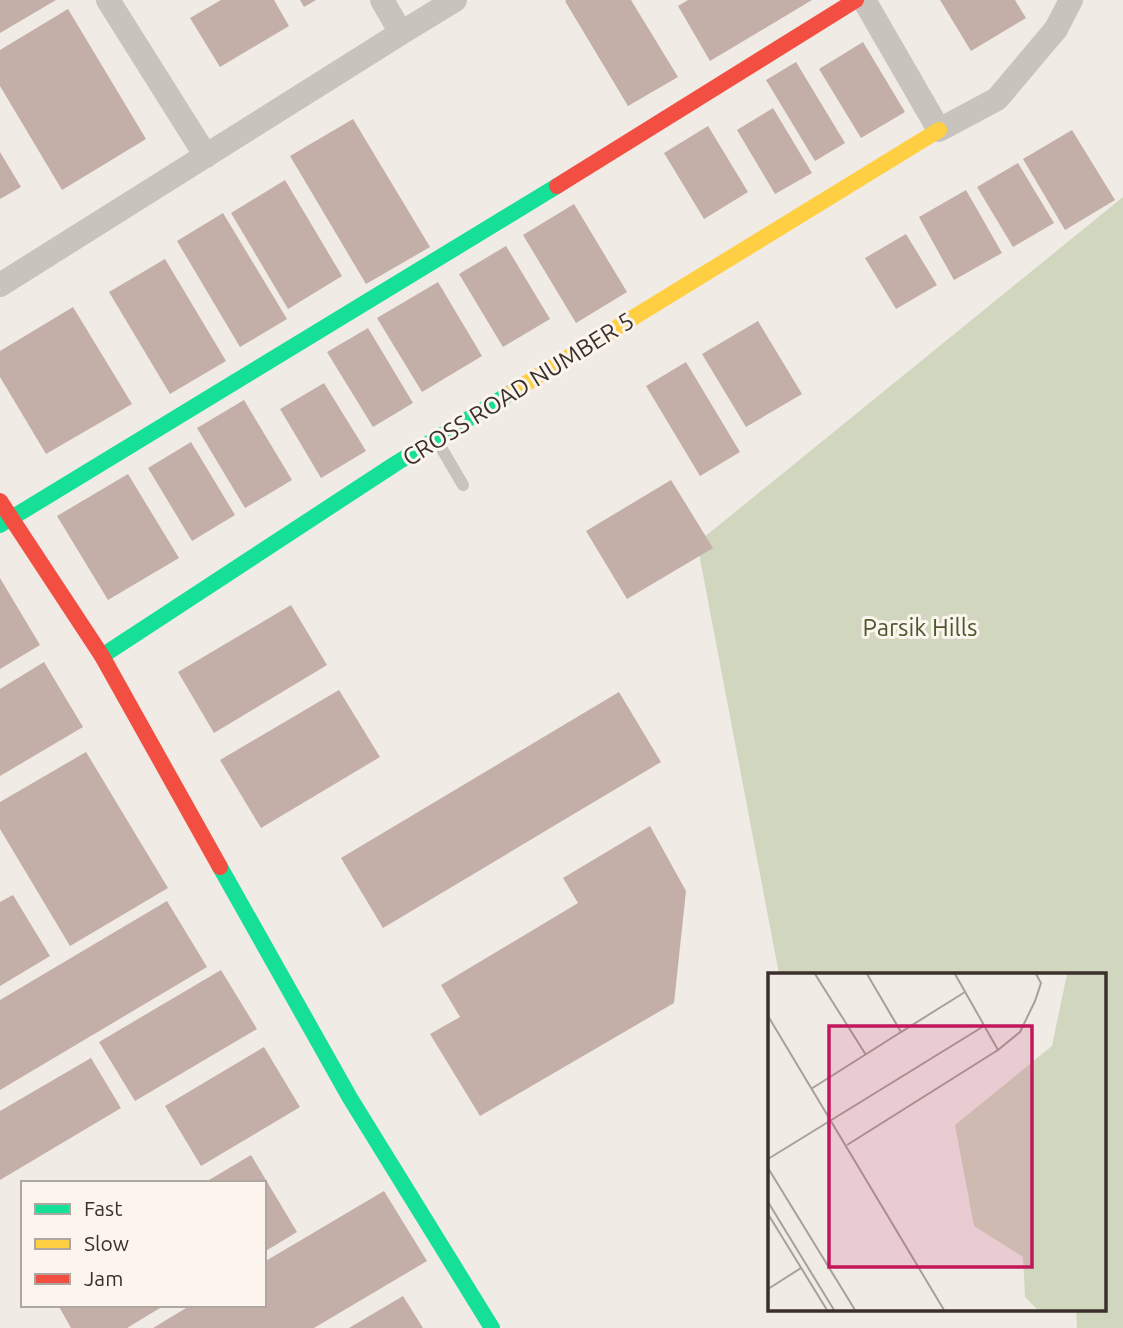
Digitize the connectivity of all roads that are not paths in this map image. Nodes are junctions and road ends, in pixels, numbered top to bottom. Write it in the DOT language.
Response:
graph roads {
  1 [pos="108,0"];
  2 [pos="382,0"];
  3 [pos="454,0"];
  4 [pos="856,0"];
  5 [pos="864,0"];
  6 [pos="1070,0"];
  7 [pos="401,33"];
  8 [pos="939,130"];
  9 [pos="206,156"];
  10 [pos="0,285"];
  11 [pos="436,439"];
  12 [pos="464,485"];
  13 [pos="0,501"];
  14 [pos="5,522"];
  15 [pos="102,656"];
  16 [pos="492,1328"];
  1 -- 9 [label="street"];
  2 -- 7 [label="street"];
  3 -- 7 [label="street"];
  4 -- 14 [label="street"];
  5 -- 8 [label="street"];
  6 -- 8 [label="street"];
  7 -- 9 [label="street"];
  8 -- 11 [label="street, CROSS ROAD NUMBER 5"];
  9 -- 10 [label="street"];
  11 -- 12 [label="lane"];
  11 -- 15 [label="street, CROSS ROAD NUMBER 5"];
  13 -- 14 [label="street"];
  14 -- 15 [label="street"];
  15 -- 16 [label="street"];
}
